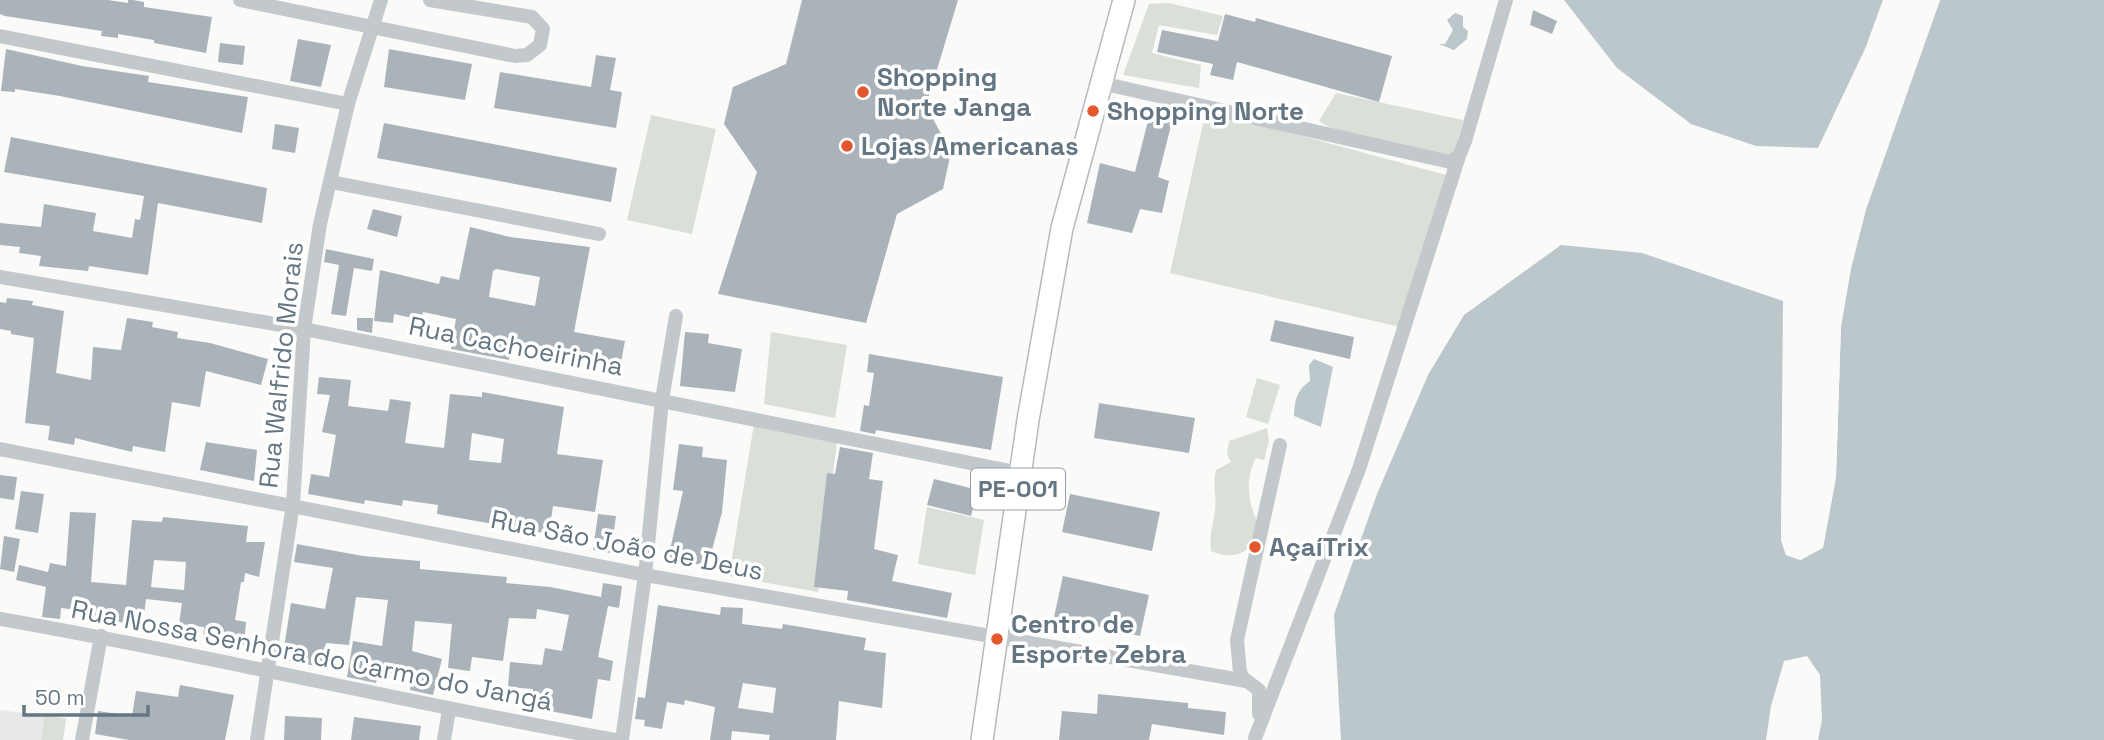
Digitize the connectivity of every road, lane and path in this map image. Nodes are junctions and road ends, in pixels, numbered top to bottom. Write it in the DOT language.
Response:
graph roads {
  1 [pos="240,0"];
  2 [pos="381,0"];
  3 [pos="430,0"];
  4 [pos="1124,0"];
  5 [pos="1506,0"];
  6 [pos="371,28"];
  7 [pos="0,36"];
  8 [pos="1101,83"];
  9 [pos="348,104"];
  10 [pos="1459,156"];
  11 [pos="331,183"];
  12 [pos="599,234"];
  13 [pos="0,278"];
  14 [pos="676,316"];
  15 [pos="304,329"];
  16 [pos="662,400"];
  17 [pos="1280,445"];
  18 [pos="0,449"];
  19 [pos="1020,473"];
  20 [pos="293,504"];
  21 [pos="645,575"];
  22 [pos="0,619"];
  23 [pos="100,636"];
  24 [pos="997,639"];
  25 [pos="267,673"];
  26 [pos="1247,681"];
  27 [pos="449,710"];
  28 [pos="1255,739"];
  29 [pos="82,740"];
  30 [pos="257,740"];
  31 [pos="444,740"];
  32 [pos="615,740"];
  33 [pos="622,740"];
  34 [pos="982,740"];
  1 -- 6 [label="street"];
  2 -- 6 [label="street, Rua Walfrido Morais"];
  3 -- 6 [label="street"];
  4 -- 8 [label="main road, PE-001"];
  5 -- 10 [label="street"];
  6 -- 9 [label="street, Rua Walfrido Morais"];
  7 -- 9 [label="street"];
  8 -- 10 [label="street"];
  8 -- 19 [label="main road, PE-001"];
  9 -- 11 [label="street, Rua Walfrido Morais"];
  10 -- 28 [label="street"];
  11 -- 12 [label="street"];
  11 -- 15 [label="street, Rua Walfrido Morais"];
  13 -- 15 [label="street, Rua Cachoeirinha"];
  14 -- 16 [label="street"];
  15 -- 16 [label="street, Rua Cachoeirinha"];
  15 -- 20 [label="street, Rua Walfrido Morais"];
  16 -- 19 [label="street, Rua Cachoeirinha"];
  16 -- 21 [label="street"];
  17 -- 26 [label="street"];
  18 -- 20 [label="street, Rua São João de Deus"];
  19 -- 24 [label="main road, PE-001"];
  20 -- 21 [label="street, Rua São João de Deus"];
  20 -- 25 [label="street, Rua Walfrido Morais"];
  21 -- 24 [label="street, Rua São João de Deus"];
  21 -- 33 [label="street"];
  22 -- 23 [label="street, Rua Nossa Senhora do Carmo do Jangá"];
  23 -- 25 [label="street, Rua Nossa Senhora do Carmo do Jangá"];
  23 -- 29 [label="street"];
  24 -- 26 [label="street, Rua São João de Deus"];
  24 -- 34 [label="main road, PE-001"];
  25 -- 27 [label="street, Rua Nossa Senhora do Carmo do Jangá"];
  25 -- 30 [label="street, Rua Walfrido Morais"];
  26 -- 28 [label="street"];
  27 -- 31 [label="street"];
  27 -- 32 [label="street, Rua Nossa Senhora do Carmo do Jangá"];
}
